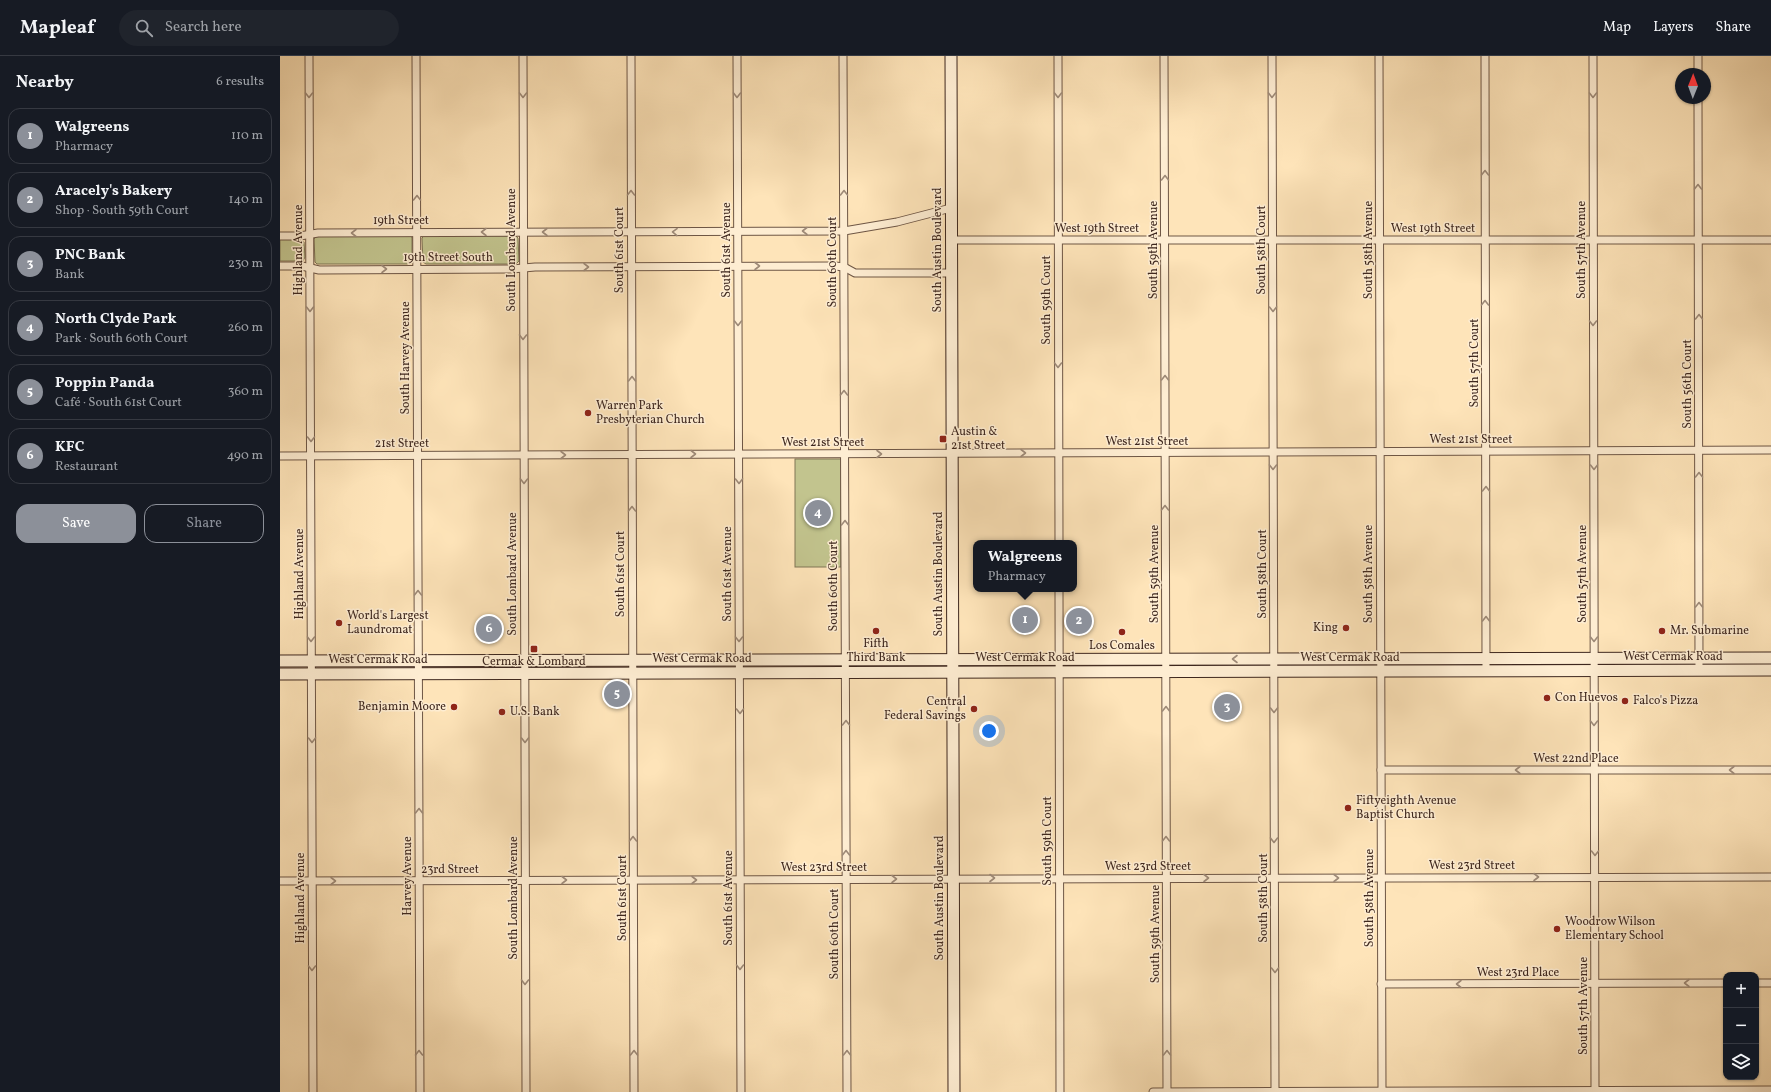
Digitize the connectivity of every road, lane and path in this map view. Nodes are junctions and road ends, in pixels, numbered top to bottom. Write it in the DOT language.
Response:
graph roads {
  1 [pos="309,56"];
  2 [pos="416,56"];
  3 [pos="523,56"];
  4 [pos="631,56"];
  5 [pos="737,56"];
  6 [pos="843,56"];
  7 [pos="951,56"];
  8 [pos="1058,56"];
  9 [pos="1164,56"];
  10 [pos="1272,56"];
  11 [pos="1379,56"];
  12 [pos="1485,56"];
  13 [pos="1593,56"];
  14 [pos="1698,56"];
  15 [pos="1698,68"];
  16 [pos="1698,104"];
  17 [pos="951,208"];
  18 [pos="738,231"];
  19 [pos="844,231"];
  20 [pos="417,232"];
  21 [pos="523,232"];
  22 [pos="631,232"];
  23 [pos="310,234"];
  24 [pos="280,236"];
  25 [pos="951,240"];
  26 [pos="1058,240"];
  27 [pos="1165,240"];
  28 [pos="1272,240"];
  29 [pos="1380,240"];
  30 [pos="1485,240"];
  31 [pos="1593,240"];
  32 [pos="1698,240"];
  33 [pos="1771,240"];
  34 [pos="280,266"];
  35 [pos="631,266"];
  36 [pos="738,266"];
  37 [pos="844,267"];
  38 [pos="310,268"];
  39 [pos="523,268"];
  40 [pos="417,269"];
  41 [pos="951,273"];
  42 [pos="1699,450"];
  43 [pos="1771,450"];
  44 [pos="1486,451"];
  45 [pos="1594,451"];
  46 [pos="1165,452"];
  47 [pos="1273,452"];
  48 [pos="1380,452"];
  49 [pos="952,453"];
  50 [pos="1058,453"];
  51 [pos="632,454"];
  52 [pos="739,454"];
  53 [pos="845,454"];
  54 [pos="418,455"];
  55 [pos="524,455"];
  56 [pos="280,456"];
  57 [pos="311,456"];
  58 [pos="1059,540"];
  59 [pos="1059,592"];
  60 [pos="1486,658"];
  61 [pos="1594,658"];
  62 [pos="1699,658"];
  63 [pos="1771,658"];
  64 [pos="1059,659"];
  65 [pos="1166,659"];
  66 [pos="1274,659"];
  67 [pos="1380,659"];
  68 [pos="418,660"];
  69 [pos="524,660"];
  70 [pos="633,660"];
  71 [pos="739,660"];
  72 [pos="845,660"];
  73 [pos="953,660"];
  74 [pos="280,661"];
  75 [pos="311,661"];
  76 [pos="1486,670"];
  77 [pos="1594,670"];
  78 [pos="1699,670"];
  79 [pos="1771,670"];
  80 [pos="953,671"];
  81 [pos="1059,671"];
  82 [pos="1166,671"];
  83 [pos="1274,671"];
  84 [pos="1381,671"];
  85 [pos="633,672"];
  86 [pos="739,672"];
  87 [pos="846,672"];
  88 [pos="311,673"];
  89 [pos="418,673"];
  90 [pos="524,673"];
  91 [pos="280,674"];
  92 [pos="1381,770"];
  93 [pos="1595,770"];
  94 [pos="1771,770"];
  95 [pos="1595,877"];
  96 [pos="1771,877"];
  97 [pos="953,878"];
  98 [pos="1060,878"];
  99 [pos="1166,878"];
  100 [pos="1275,878"];
  101 [pos="1381,878"];
  102 [pos="740,879"];
  103 [pos="846,879"];
  104 [pos="634,880"];
  105 [pos="280,881"];
  106 [pos="312,881"];
  107 [pos="419,881"];
  108 [pos="525,881"];
  109 [pos="1723,983"];
  110 [pos="1759,983"];
  111 [pos="1771,983"];
  112 [pos="1381,984"];
  113 [pos="1595,984"];
  114 [pos="1771,1090"];
  115 [pos="1488,1091"];
  116 [pos="1595,1091"];
  117 [pos="1701,1091"];
  118 [pos="313,1092"];
  119 [pos="420,1092"];
  120 [pos="526,1092"];
  121 [pos="634,1092"];
  122 [pos="741,1092"];
  123 [pos="847,1092"];
  124 [pos="954,1092"];
  125 [pos="1060,1092"];
  126 [pos="1153,1092"];
  127 [pos="1167,1092"];
  128 [pos="1275,1092"];
  129 [pos="1382,1092"];
  1 -- 23 [label="street, Highland Avenue, one-way"];
  20 -- 2 [label="street, South Harvey Avenue, one-way"];
  3 -- 21 [label="street, South Lombard Avenue, one-way"];
  22 -- 4 [label="street, South 61st Court, one-way"];
  5 -- 18 [label="street, South 61st Avenue, one-way"];
  19 -- 6 [label="street, South 60th Court, one-way"];
  7 -- 17 [label="main road, South Austin Boulevard"];
  8 -- 26 [label="street, South 59th Court, one-way"];
  27 -- 9 [label="street, South 59th Avenue, one-way"];
  10 -- 28 [label="street, South 58th Court, one-way"];
  11 -- 29 [label="street, South 58th Avenue"];
  30 -- 12 [label="street, South 57th Court, one-way"];
  13 -- 31 [label="street, South 57th Avenue, one-way"];
  14 -- 15 [label="street"];
  32 -- 16 [label="street, South 56th Court, one-way"];
  17 -- 19 [label="street"];
  17 -- 25 [label="main road, South Austin Boulevard"];
  19 -- 18 [label="street, one-way"];
  18 -- 22 [label="street, one-way"];
  18 -- 36 [label="street, South 61st Avenue"];
  19 -- 37 [label="street, South 60th Court"];
  21 -- 20 [label="street, 19th Street, one-way"];
  20 -- 23 [label="street, 19th Street, one-way"];
  20 -- 40 [label="street, South Harvey Avenue"];
  22 -- 21 [label="street, one-way"];
  21 -- 39 [label="street, South Lombard Avenue"];
  22 -- 35 [label="street, South 61st Court"];
  23 -- 24 [label="street, 19th Street"];
  23 -- 38 [label="street, Highland Avenue"];
  25 -- 26 [label="street, West 19th Street"];
  25 -- 41 [label="main road, South Austin Boulevard"];
  26 -- 27 [label="street, West 19th Street"];
  26 -- 50 [label="street, South 59th Court, one-way"];
  27 -- 28 [label="street, West 19th Street"];
  46 -- 27 [label="street, South 59th Avenue, one-way"];
  28 -- 29 [label="street, West 19th Street"];
  28 -- 47 [label="street, South 58th Court, one-way"];
  29 -- 30 [label="street, West 19th Street"];
  29 -- 48 [label="street, South 58th Avenue"];
  30 -- 31 [label="street, West 19th Street"];
  44 -- 30 [label="street, South 57th Court, one-way"];
  31 -- 32 [label="street, West 19th Street"];
  31 -- 45 [label="street, South 57th Avenue, one-way"];
  32 -- 33 [label="street, West 19th Street"];
  42 -- 32 [label="street, South 56th Court, one-way"];
  34 -- 38 [label="street, 19th Street South"];
  35 -- 36 [label="street, 19th Street South"];
  39 -- 35 [label="street, 19th Street South, one-way"];
  51 -- 35 [label="street, South 61st Court, one-way"];
  36 -- 37 [label="street, 19th Street South, one-way"];
  36 -- 52 [label="street, South 61st Avenue, one-way"];
  37 -- 41 [label="street, 19th Street South"];
  53 -- 37 [label="street, South 60th Court, one-way"];
  38 -- 40 [label="street, 19th Street South, one-way"];
  38 -- 57 [label="street, Highland Avenue, one-way"];
  39 -- 40 [label="street, 19th Street South"];
  39 -- 55 [label="street, South Lombard Avenue, one-way"];
  40 -- 54 [label="street, South Harvey Avenue"];
  41 -- 49 [label="main road, South Austin Boulevard"];
  42 -- 43 [label="street, West 21st Street"];
  42 -- 45 [label="street, West 21st Street"];
  62 -- 42 [label="street, South 56th Court, one-way"];
  44 -- 45 [label="street, West 21st Street"];
  44 -- 48 [label="street, West 21st Street"];
  60 -- 44 [label="street, South 57th Court, one-way"];
  45 -- 61 [label="street, South 57th Avenue, one-way"];
  46 -- 47 [label="street, West 21st Street"];
  46 -- 50 [label="street, West 21st Street"];
  65 -- 46 [label="street, South 59th Avenue, one-way"];
  47 -- 48 [label="street, West 21st Street"];
  47 -- 66 [label="street, South 58th Court, one-way"];
  48 -- 67 [label="street, South 58th Avenue"];
  49 -- 50 [label="street, West 21st Street, one-way"];
  53 -- 49 [label="street, West 21st Street, one-way"];
  49 -- 73 [label="main road, South Austin Boulevard"];
  50 -- 58 [label="street, South 59th Court"];
  51 -- 52 [label="street, West 21st Street, one-way"];
  55 -- 51 [label="street, West 21st Street, one-way"];
  70 -- 51 [label="street, South 61st Court, one-way"];
  52 -- 53 [label="street, West 21st Street"];
  52 -- 71 [label="street, South 61st Avenue, one-way"];
  72 -- 53 [label="street, South 60th Court, one-way"];
  54 -- 55 [label="street, 21st Street"];
  54 -- 57 [label="street, 21st Street"];
  68 -- 54 [label="street, South Harvey Avenue, one-way"];
  55 -- 69 [label="street, South Lombard Avenue, one-way"];
  56 -- 57 [label="street, 21st Street"];
  57 -- 75 [label="street, Highland Avenue, one-way"];
  59 -- 64 [label="street, South 59th Court"];
  60 -- 61 [label="main road, West Cermak Road"];
  60 -- 67 [label="main road, West Cermak Road"];
  60 -- 76 [label="street, South 57th Court"];
  61 -- 62 [label="main road, West Cermak Road"];
  61 -- 77 [label="street, South 57th Avenue"];
  62 -- 63 [label="main road, West Cermak Road"];
  62 -- 78 [label="street, South 56th Court"];
  64 -- 65 [label="main road, West Cermak Road"];
  64 -- 73 [label="main road, West Cermak Road"];
  64 -- 81 [label="street, South 59th Court"];
  66 -- 65 [label="main road, West Cermak Road, one-way"];
  65 -- 82 [label="street, South 59th Avenue"];
  66 -- 67 [label="main road, West Cermak Road"];
  66 -- 83 [label="street, South 58th Court"];
  67 -- 84 [label="street, South 58th Avenue"];
  68 -- 69 [label="main road, West Cermak Road"];
  68 -- 75 [label="main road, West Cermak Road"];
  68 -- 89 [label="street, Harvey Avenue"];
  69 -- 70 [label="main road, West Cermak Road"];
  69 -- 90 [label="street, South Lombard Avenue"];
  70 -- 71 [label="main road, West Cermak Road"];
  70 -- 85 [label="street, South 61st Court"];
  71 -- 72 [label="main road, West Cermak Road"];
  71 -- 86 [label="street, South 61st Avenue"];
  72 -- 73 [label="main road, West Cermak Road"];
  72 -- 87 [label="street, South 60th Court"];
  73 -- 80 [label="main road, South Austin Boulevard"];
  74 -- 75 [label="main road, West Cermak Road"];
  75 -- 88 [label="street, Highland Avenue"];
  76 -- 77 [label="main road, West Cermak Road"];
  76 -- 84 [label="main road, West Cermak Road"];
  77 -- 78 [label="main road, West Cermak Road"];
  77 -- 93 [label="street, South 57th Avenue, one-way"];
  78 -- 79 [label="main road, West Cermak Road"];
  80 -- 81 [label="main road, West Cermak Road"];
  80 -- 87 [label="main road, West Cermak Road"];
  80 -- 97 [label="main road, South Austin Boulevard"];
  81 -- 82 [label="main road, West Cermak Road"];
  81 -- 98 [label="street, South 59th Court"];
  82 -- 83 [label="main road, West Cermak Road"];
  99 -- 82 [label="street, South 59th Avenue, one-way"];
  83 -- 84 [label="main road, West Cermak Road"];
  83 -- 100 [label="street, South 58th Court, one-way"];
  84 -- 92 [label="street, South 58th Avenue"];
  85 -- 86 [label="main road, West Cermak Road"];
  85 -- 90 [label="main road, West Cermak Road"];
  104 -- 85 [label="street, South 61st Court, one-way"];
  86 -- 87 [label="main road, West Cermak Road"];
  86 -- 102 [label="street, South 61st Avenue, one-way"];
  103 -- 87 [label="street, South 60th Court, one-way"];
  88 -- 89 [label="main road, West Cermak Road"];
  88 -- 91 [label="main road, West Cermak Road"];
  88 -- 106 [label="street, Highland Avenue, one-way"];
  89 -- 90 [label="main road, West Cermak Road"];
  107 -- 89 [label="street, Harvey Avenue, one-way"];
  90 -- 108 [label="street, South Lombard Avenue, one-way"];
  93 -- 92 [label="street, West 22nd Place, one-way"];
  92 -- 101 [label="street, South 58th Avenue"];
  94 -- 93 [label="street, West 22nd Place, one-way"];
  93 -- 95 [label="street, South 57th Avenue, one-way"];
  95 -- 96 [label="street, West 23rd Street"];
  101 -- 95 [label="street, West 23rd Street, one-way"];
  95 -- 113 [label="street, South 57th Avenue"];
  97 -- 98 [label="street, West 23rd Street, one-way"];
  103 -- 97 [label="street, West 23rd Street, one-way"];
  97 -- 124 [label="main road, South Austin Boulevard"];
  98 -- 99 [label="street, West 23rd Street"];
  98 -- 125 [label="street, South 59th Court"];
  99 -- 100 [label="street, West 23rd Street, one-way"];
  127 -- 99 [label="street, South 59th Avenue, one-way"];
  100 -- 101 [label="street, West 23rd Street, one-way"];
  100 -- 128 [label="street, South 58th Court, one-way"];
  101 -- 112 [label="street, South 58th Avenue"];
  102 -- 103 [label="street, West 23rd Street"];
  104 -- 102 [label="street, West 23rd Street, one-way"];
  102 -- 122 [label="street, South 61st Avenue, one-way"];
  123 -- 103 [label="street, South 60th Court, one-way"];
  108 -- 104 [label="street, West 23rd Street, one-way"];
  121 -- 104 [label="street, South 61st Court, one-way"];
  105 -- 106 [label="street, 23rd Street"];
  106 -- 107 [label="street, 23rd Street, one-way"];
  106 -- 118 [label="street, Highland Avenue, one-way"];
  107 -- 108 [label="street, 23rd Street"];
  119 -- 107 [label="street, Harvey Avenue, one-way"];
  108 -- 120 [label="street, South Lombard Avenue, one-way"];
  109 -- 113 [label="street, West 23rd Place, one-way"];
  110 -- 111 [label="street"];
  113 -- 112 [label="street, West 23rd Place, one-way"];
  112 -- 129 [label="street, South 58th Avenue"];
  113 -- 116 [label="street, South 57th Avenue"];
  114 -- 117 [label="street"];
  115 -- 116 [label="street"];
  115 -- 129 [label="street"];
  116 -- 117 [label="street"];
  126 -- 127 [label="street"];
  127 -- 128 [label="street"];
  128 -- 129 [label="street"];
}
